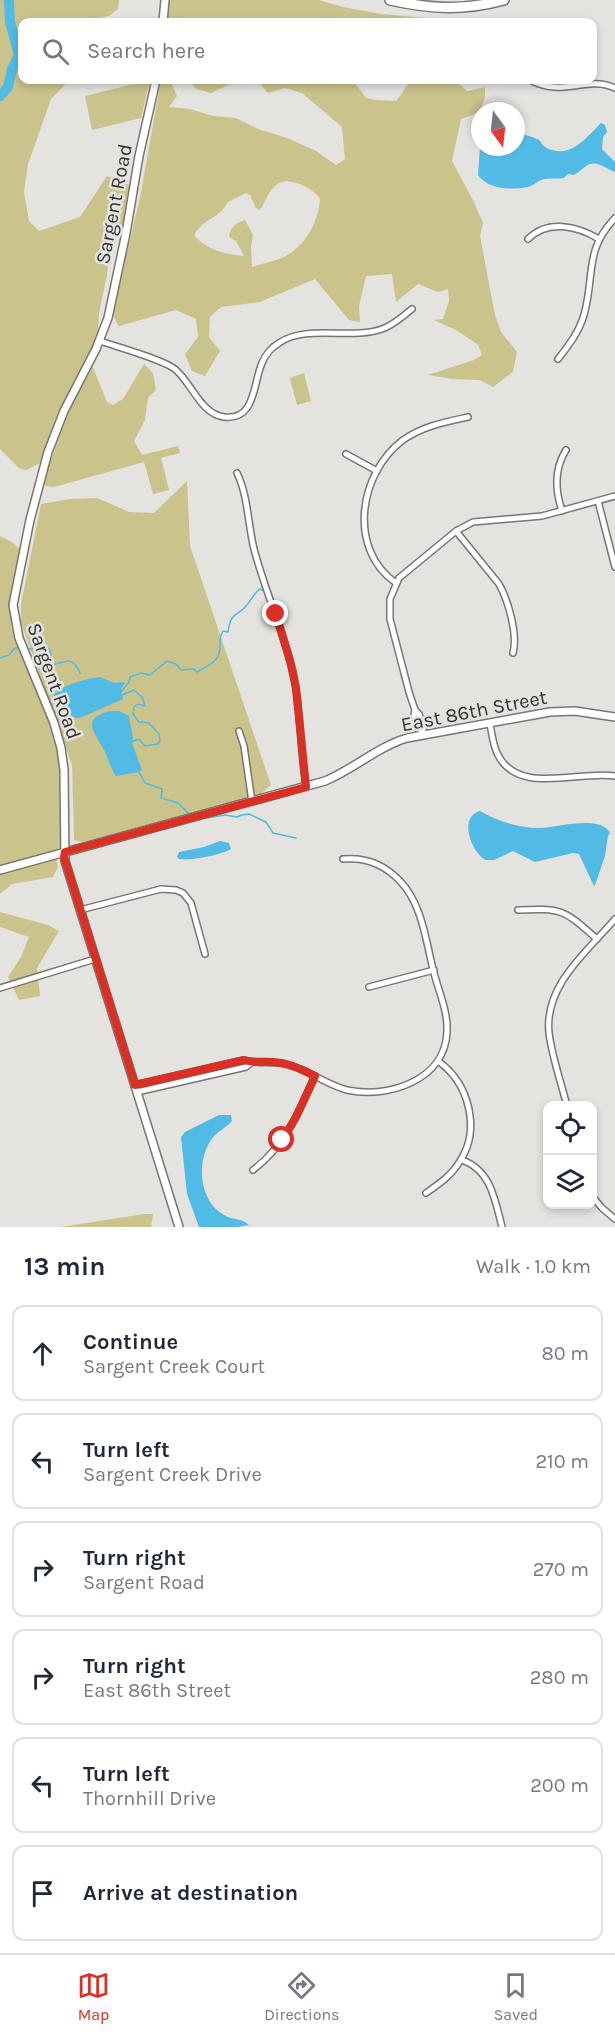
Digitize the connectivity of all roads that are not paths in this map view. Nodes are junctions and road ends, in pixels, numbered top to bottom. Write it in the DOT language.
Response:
graph roads {
  1 [pos="165,0"];
  2 [pos="390,0"];
  3 [pos="504,0"];
  4 [pos="163,18"];
  5 [pos="597,83"];
  6 [pos="155,84"];
  7 [pos="541,84"];
  8 [pos="564,84"];
  9 [pos="615,88"];
  10 [pos="615,218"];
  11 [pos="528,239"];
  12 [pos="599,239"];
  13 [pos="412,309"];
  14 [pos="100,341"];
  15 [pos="558,359"];
  16 [pos="468,417"];
  17 [pos="566,450"];
  18 [pos="346,453"];
  19 [pos="377,471"];
  20 [pos="237,473"];
  21 [pos="615,496"];
  22 [pos="598,501"];
  23 [pos="562,511"];
  24 [pos="456,531"];
  25 [pos="615,567"];
  26 [pos="396,583"];
  27 [pos="513,652"];
  28 [pos="615,717"];
  29 [pos="490,724"];
  30 [pos="239,731"];
  31 [pos="422,733"];
  32 [pos="615,776"];
  33 [pos="306,787"];
  34 [pos="252,802"];
  35 [pos="65,852"];
  36 [pos="343,859"];
  37 [pos="0,870"];
  38 [pos="80,910"];
  39 [pos="518,910"];
  40 [pos="615,919"];
  41 [pos="597,939"];
  42 [pos="205,954"];
  43 [pos="95,958"];
  44 [pos="434,970"];
  45 [pos="369,987"];
  46 [pos="0,988"];
  47 [pos="438,1061"];
  48 [pos="315,1076"];
  49 [pos="136,1089"];
  50 [pos="566,1101"];
  51 [pos="462,1160"];
  52 [pos="253,1170"];
  53 [pos="426,1194"];
  54 [pos="597,1202"];
  55 [pos="615,1219"];
  56 [pos="179,1227"];
  57 [pos="502,1227"];
  1 -- 4 [label="street"];
  2 -- 3 [label="main road"];
  5 -- 9 [label="street"];
  6 -- 14 [label="street, Sargent Road"];
  7 -- 8 [label="street"];
  10 -- 12 [label="street"];
  11 -- 12 [label="street"];
  12 -- 15 [label="street"];
  13 -- 14 [label="street"];
  14 -- 35 [label="street, Sargent Road"];
  16 -- 19 [label="street"];
  17 -- 23 [label="street"];
  18 -- 19 [label="street"];
  19 -- 26 [label="street"];
  20 -- 33 [label="street"];
  21 -- 22 [label="street"];
  22 -- 23 [label="street"];
  22 -- 25 [label="street"];
  23 -- 24 [label="street"];
  24 -- 26 [label="street"];
  24 -- 27 [label="street"];
  26 -- 31 [label="street"];
  28 -- 29 [label="street, East 86th Street"];
  29 -- 31 [label="street, East 86th Street"];
  29 -- 32 [label="street"];
  30 -- 34 [label="street"];
  31 -- 33 [label="street, East 86th Street"];
  33 -- 34 [label="street, East 86th Street"];
  34 -- 35 [label="street, East 86th Street"];
  35 -- 37 [label="street, East 86th Street"];
  35 -- 38 [label="street, Sargent Road"];
  36 -- 44 [label="street"];
  38 -- 42 [label="street"];
  38 -- 43 [label="street, Sargent Road"];
  39 -- 41 [label="street"];
  40 -- 41 [label="street"];
  41 -- 50 [label="street"];
  43 -- 46 [label="street"];
  43 -- 49 [label="street, Sargent Road"];
  44 -- 45 [label="street"];
  44 -- 47 [label="street"];
  47 -- 48 [label="street"];
  47 -- 51 [label="street"];
  48 -- 49 [label="street"];
  48 -- 52 [label="street"];
  49 -- 56 [label="street, Sargent Road"];
  51 -- 53 [label="street"];
  51 -- 57 [label="street"];
  54 -- 55 [label="street"];
}
